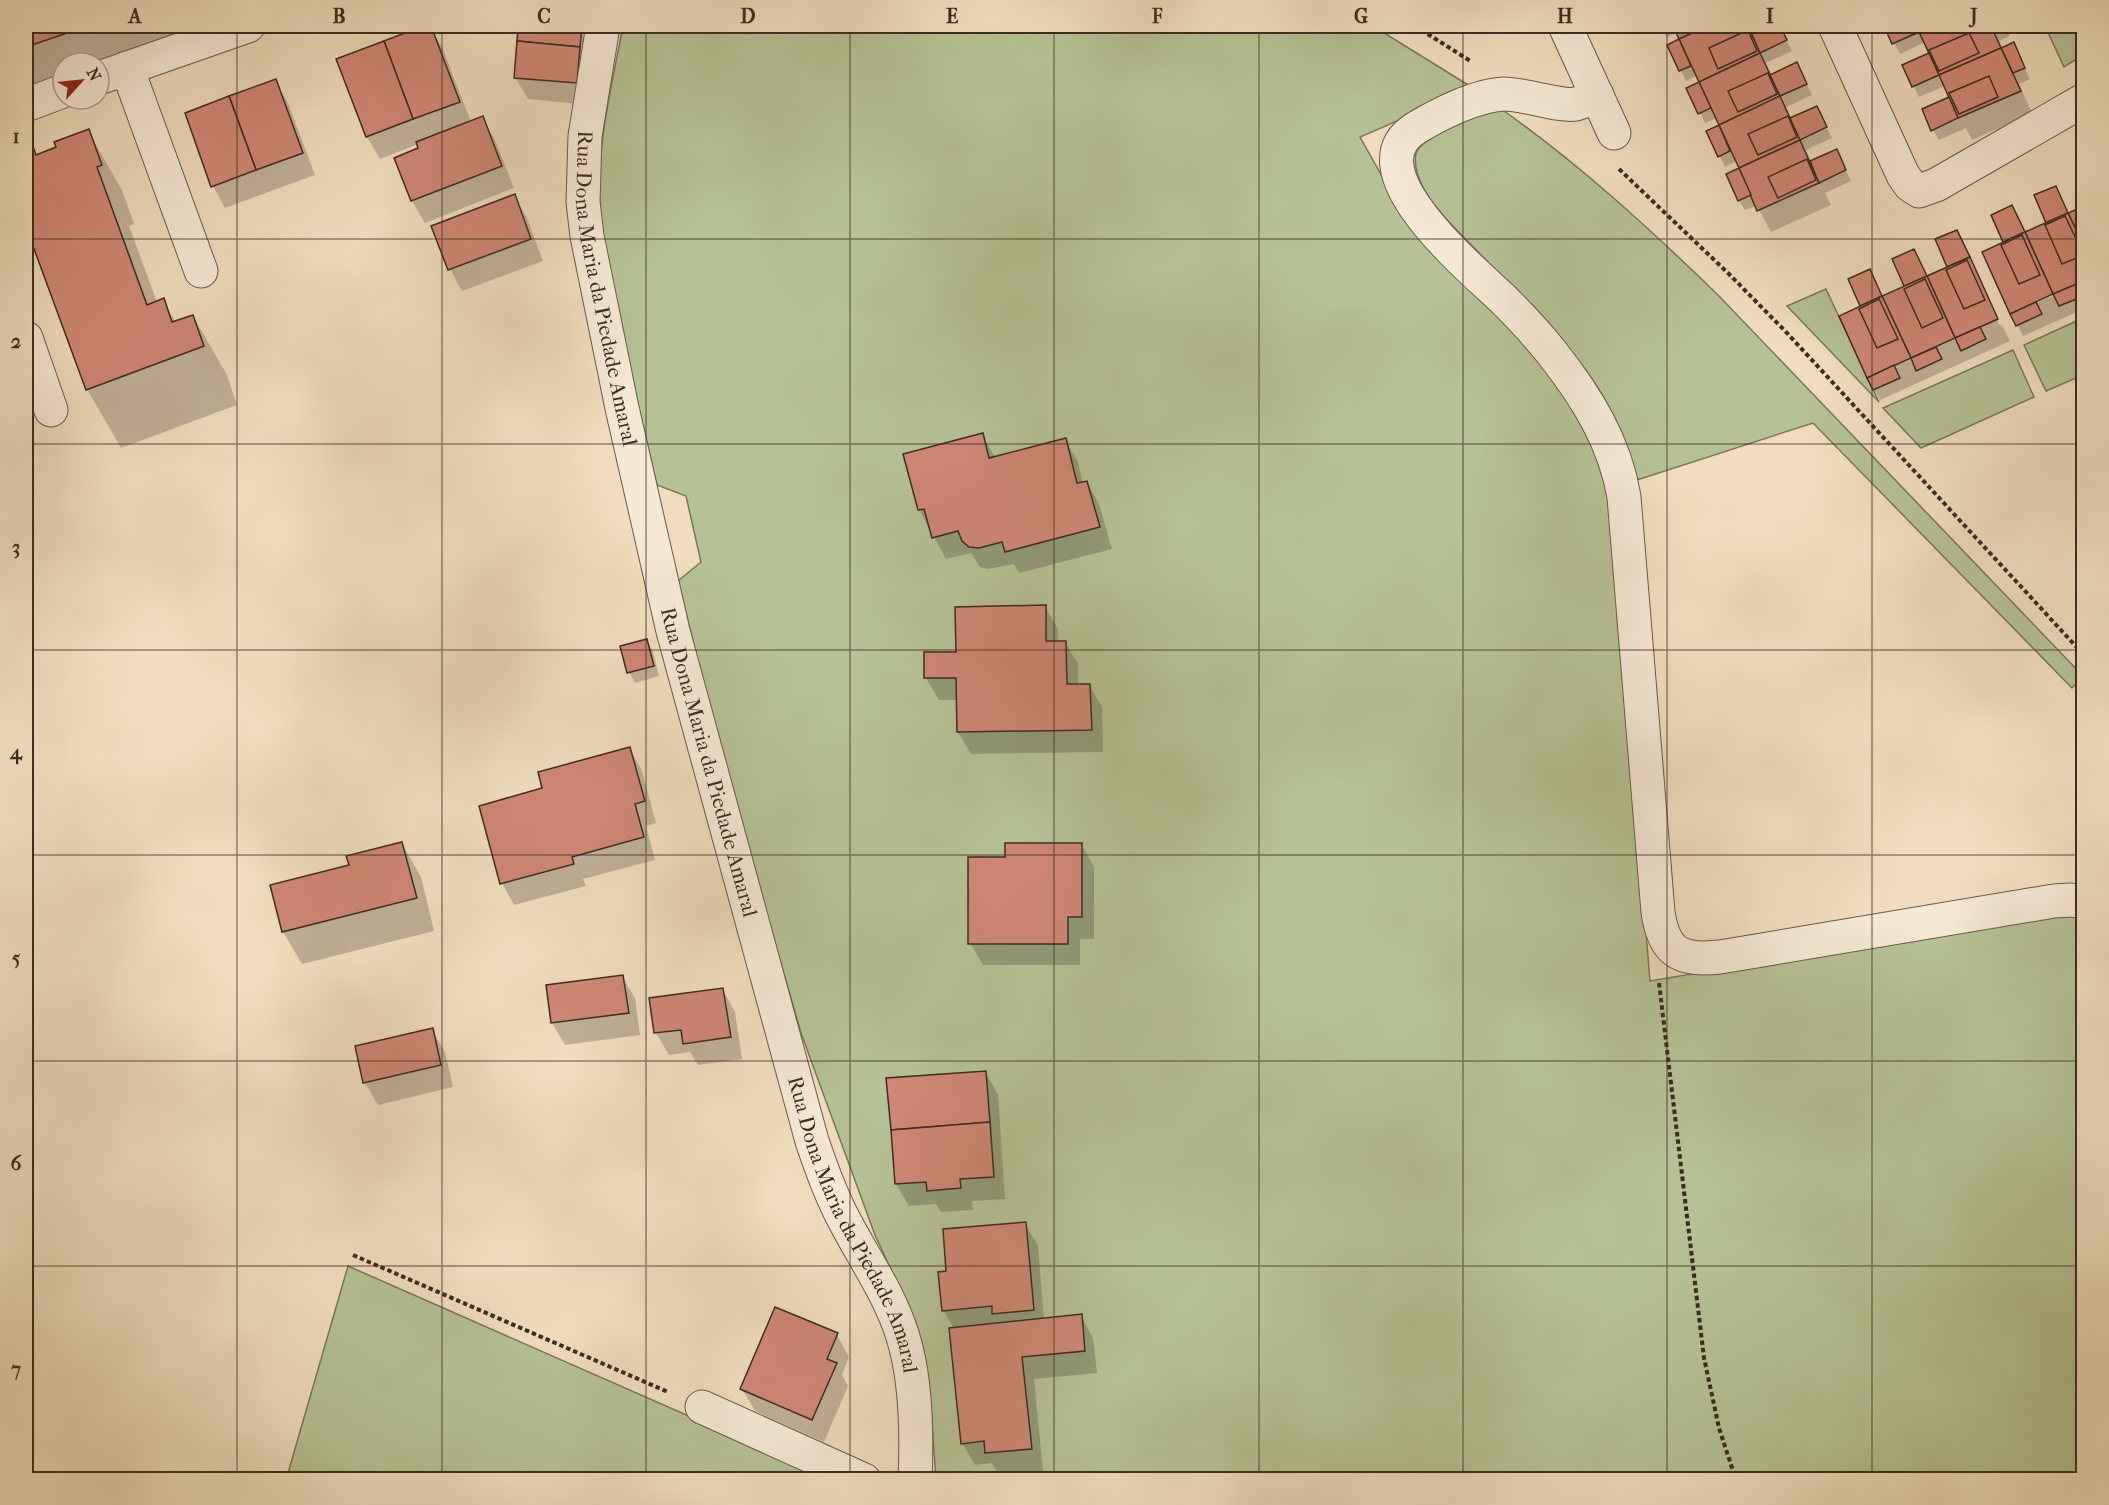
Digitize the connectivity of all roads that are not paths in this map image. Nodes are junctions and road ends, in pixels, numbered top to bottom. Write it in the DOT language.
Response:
graph roads {
  1 [pos="248,26"];
  2 [pos="603,26"];
  3 [pos="1565,26"];
  4 [pos="1835,26"];
  5 [pos="113,73"];
  6 [pos="1597,95"];
  7 [pos="51,96"];
  8 [pos="2084,100"];
  9 [pos="26,105"];
  10 [pos="1614,134"];
  11 [pos="201,271"];
  12 [pos="26,338"];
  13 [pos="51,410"];
  14 [pos="2069,902"];
  15 [pos="702,1407"];
  16 [pos="864,1479"];
  17 [pos="915,1479"];
  1 -- 5 [label="street"];
  2 -- 17 [label="street, Rua Dona Maria da Piedade Amaral"];
  3 -- 6 [label="street"];
  4 -- 8 [label="street"];
  5 -- 11 [label="street"];
  6 -- 10 [label="street"];
  6 -- 14 [label="street"];
  7 -- 9 [label="street"];
  12 -- 13 [label="street"];
  15 -- 16 [label="street"];
}
